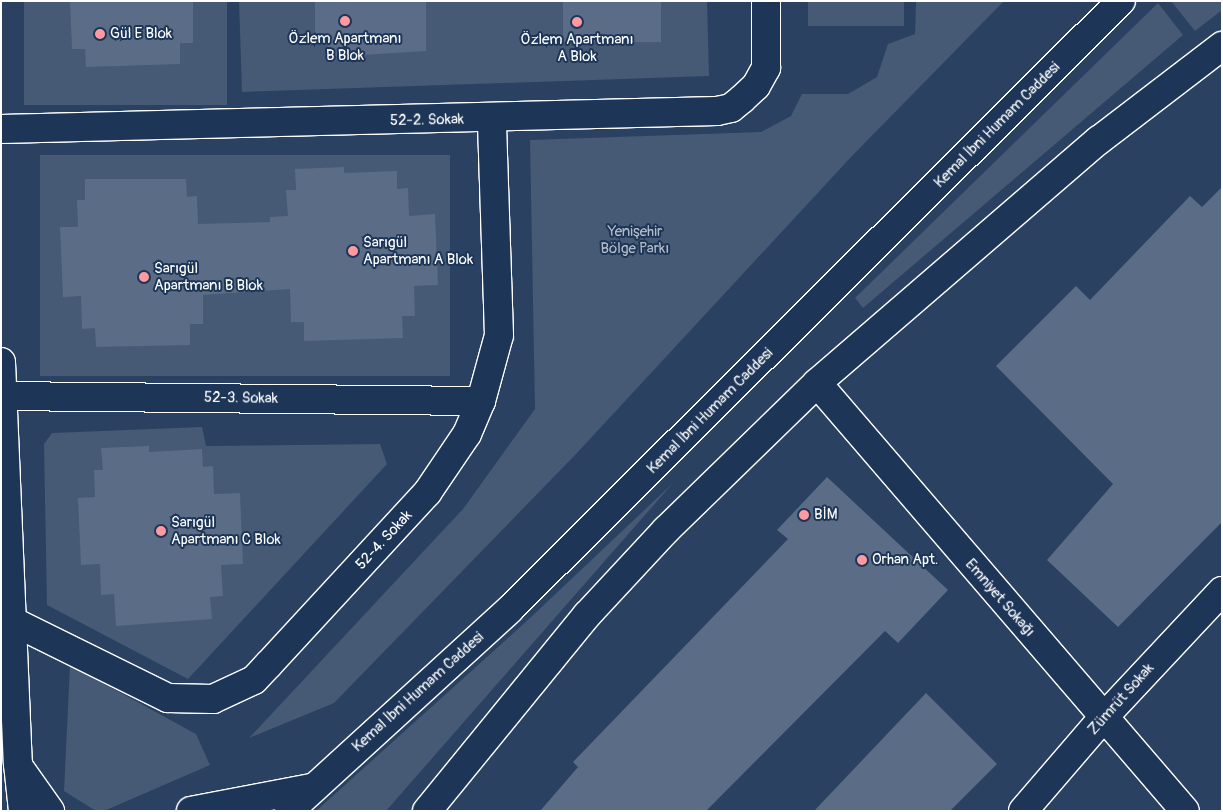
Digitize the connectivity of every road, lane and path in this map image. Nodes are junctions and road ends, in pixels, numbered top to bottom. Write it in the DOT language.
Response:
graph roads {
  1 [pos="766,1"];
  2 [pos="1121,1"];
  3 [pos="1222,46"];
  4 [pos="492,119"];
  5 [pos="1,130"];
  6 [pos="1,362"];
  7 [pos="817,383"];
  8 [pos="2,396"];
  9 [pos="481,401"];
  10 [pos="1222,590"];
  11 [pos="12,621"];
  12 [pos="8,669"];
  13 [pos="1103,718"];
  14 [pos="1,730"];
  15 [pos="18,764"];
  16 [pos="312,788"];
  17 [pos="23,811"];
  18 [pos="50,811"];
  19 [pos="191,811"];
  20 [pos="289,811"];
  21 [pos="426,811"];
  22 [pos="1024,811"];
  23 [pos="1185,811"];
  1 -- 4 [label="street, 52-2. Sokak"];
  2 -- 16 [label="street, Kemal İbni Humam Caddesi"];
  3 -- 7 [label="street"];
  4 -- 5 [label="street, 52-2. Sokak"];
  4 -- 9 [label="street, 52-4. Sokak"];
  6 -- 8 [label="street"];
  7 -- 13 [label="street, Emniyet Sokağı"];
  7 -- 21 [label="street"];
  8 -- 9 [label="street, 52-3. Sokak"];
  8 -- 11 [label="street"];
  9 -- 11 [label="street, 52-4. Sokak"];
  10 -- 13 [label="street, Zümrüt Sokak"];
  11 -- 12 [label="street"];
  12 -- 14 [label="street"];
  12 -- 15 [label="street"];
  13 -- 22 [label="street, Zümrüt Sokak"];
  13 -- 23 [label="street, Emniyet Sokağı"];
  15 -- 17 [label="street"];
  15 -- 18 [label="street"];
  16 -- 19 [label="street"];
  16 -- 20 [label="street, Kemal İbni Humam Caddesi"];
}
